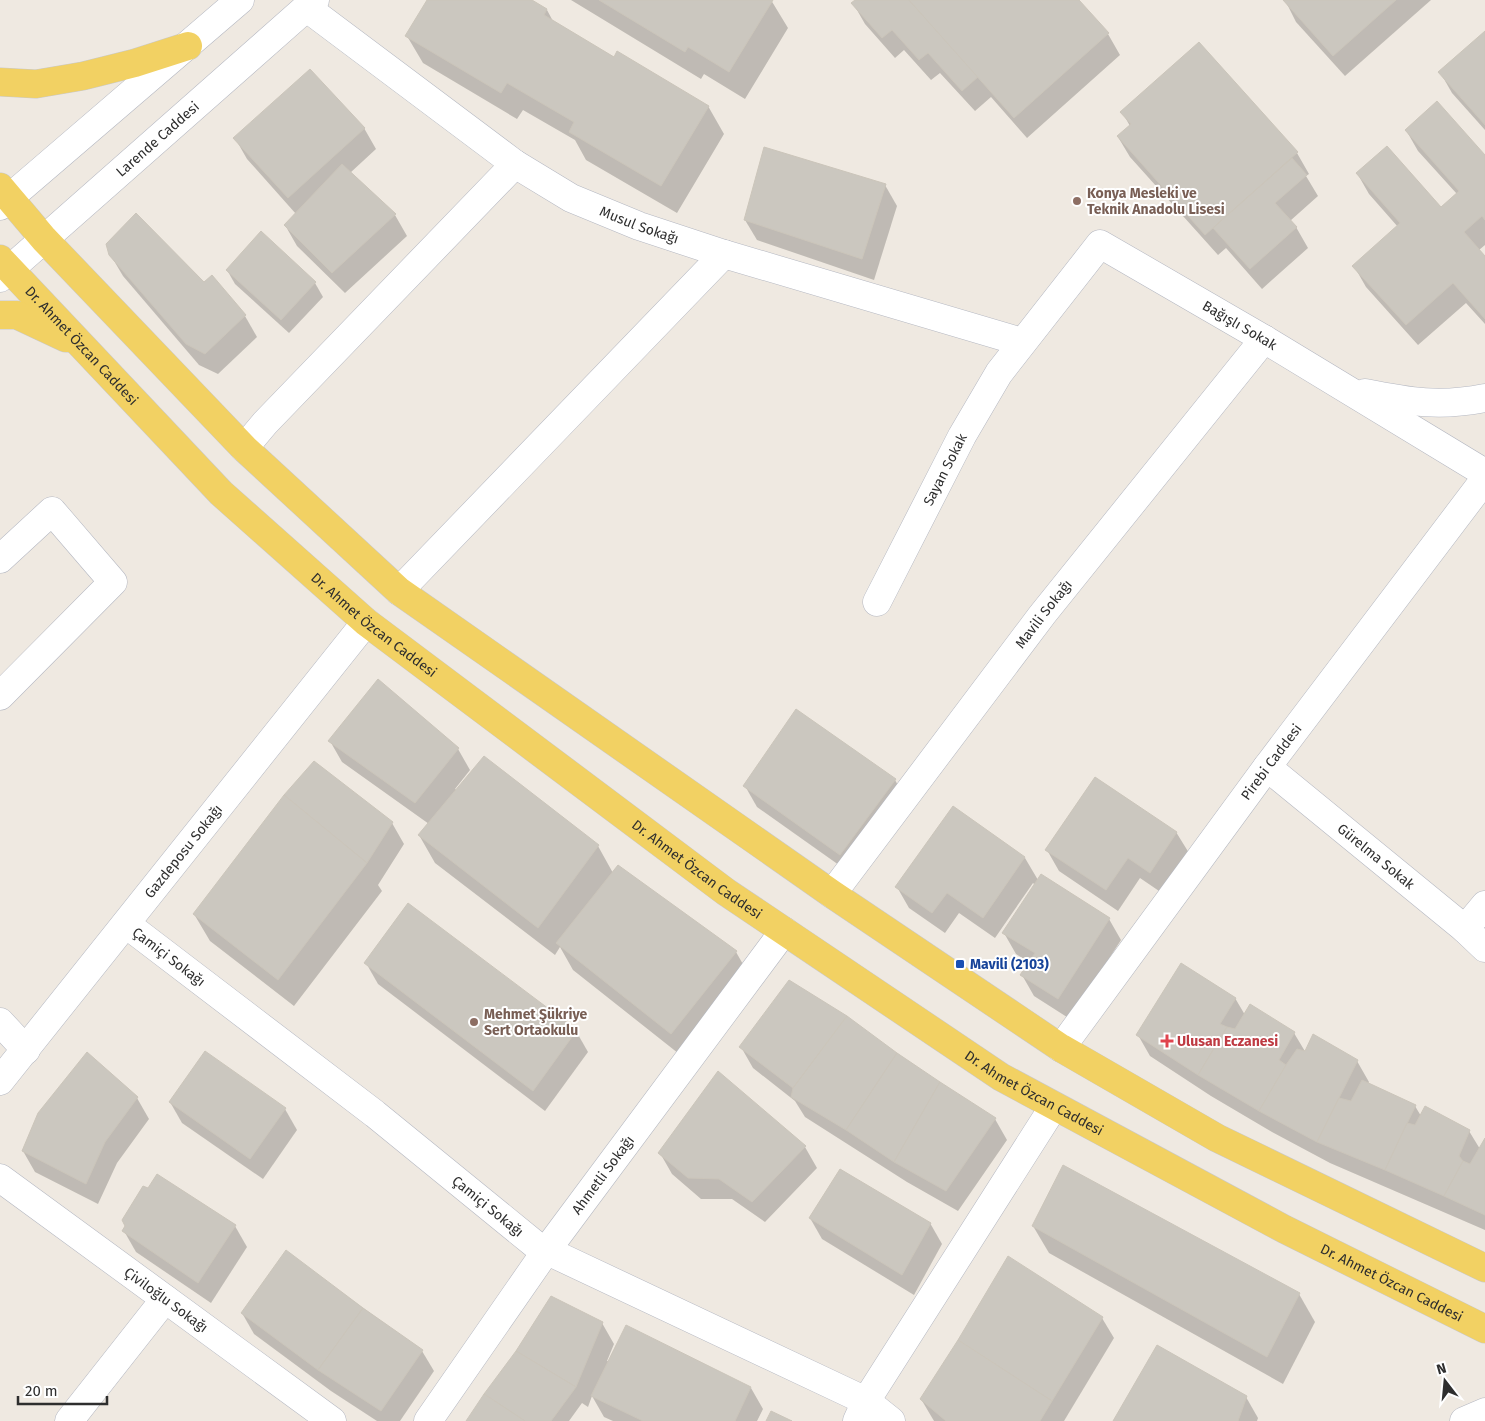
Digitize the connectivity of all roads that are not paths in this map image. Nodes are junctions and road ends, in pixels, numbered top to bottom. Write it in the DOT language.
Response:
graph roads {
  1 [pos="240,0"];
  2 [pos="311,4"];
  3 [pos="188,46"];
  4 [pos="0,82"];
  5 [pos="515,164"];
  6 [pos="3,197"];
  7 [pos="44,239"];
  8 [pos="724,254"];
  9 [pos="3,269"];
  10 [pos="0,315"];
  11 [pos="1264,340"];
  12 [pos="1022,342"];
  13 [pos="79,343"];
  14 [pos="1347,389"];
  15 [pos="1485,398"];
  16 [pos="244,448"];
  17 [pos="1485,473"];
  18 [pos="1485,479"];
  19 [pos="0,559"];
  20 [pos="398,591"];
  21 [pos="877,602"];
  22 [pos="366,622"];
  23 [pos="0,696"];
  24 [pos="1267,767"];
  25 [pos="832,894"];
  26 [pos="1485,905"];
  27 [pos="126,924"];
  28 [pos="1465,930"];
  29 [pos="784,931"];
  30 [pos="1485,948"];
  31 [pos="0,1022"];
  32 [pos="1061,1048"];
  33 [pos="26,1050"];
  34 [pos="0,1081"];
  35 [pos="1054,1106"];
  36 [pos="0,1178"];
  37 [pos="546,1250"];
  38 [pos="1485,1268"];
  39 [pos="165,1299"];
  40 [pos="1485,1329"];
  41 [pos="862,1411"];
  42 [pos="1485,1412"];
  43 [pos="69,1421"];
  44 [pos="332,1421"];
  45 [pos="428,1421"];
  46 [pos="891,1421"];
  47 [pos="1464,1421"];
  1 -- 3 [label="street"];
  2 -- 5 [label="street, Musul Sokağı"];
  2 -- 7 [label="street, Larende Caddesi"];
  3 -- 4 [label="main road"];
  3 -- 6 [label="street"];
  5 -- 8 [label="street, Musul Sokağı"];
  5 -- 16 [label="street"];
  6 -- 7 [label="main road"];
  7 -- 9 [label="street, Larende Caddesi"];
  7 -- 16 [label="main road"];
  8 -- 12 [label="street, Musul Sokağı"];
  8 -- 20 [label="street"];
  9 -- 13 [label="main road, Dr. Ahmet Özcan Caddesi"];
  10 -- 13 [label="main road"];
  11 -- 12 [label="street, Bağışlı Sokak"];
  11 -- 14 [label="street, Bağışlı Sokak"];
  11 -- 25 [label="street, Mavili Sokağı"];
  12 -- 21 [label="street, Sayan Sokak"];
  13 -- 22 [label="main road, Dr. Ahmet Özcan Caddesi"];
  14 -- 15 [label="street"];
  14 -- 17 [label="street, Bağışlı Sokak"];
  16 -- 20 [label="main road"];
  18 -- 24 [label="street, Pirebi Caddesi"];
  19 -- 23 [label="street"];
  20 -- 25 [label="main road"];
  22 -- 27 [label="street, Gazdeposu Sokağı"];
  22 -- 29 [label="main road, Dr. Ahmet Özcan Caddesi"];
  24 -- 28 [label="street, Gürelma Sokak"];
  24 -- 32 [label="street, Pirebi Caddesi"];
  25 -- 32 [label="main road"];
  26 -- 28 [label="street"];
  27 -- 33 [label="street, Gazdeposu Sokağı"];
  27 -- 37 [label="street, Çamiçi Sokağı"];
  28 -- 30 [label="street, Gürelma Sokak"];
  29 -- 35 [label="main road, Dr. Ahmet Özcan Caddesi"];
  29 -- 37 [label="street, Ahmetli Sokağı"];
  31 -- 33 [label="street"];
  32 -- 38 [label="main road"];
  33 -- 34 [label="street, Gazdeposu Sokağı"];
  35 -- 40 [label="main road, Dr. Ahmet Özcan Caddesi"];
  35 -- 41 [label="street"];
  36 -- 39 [label="street, Çiviloğlu Sokağı"];
  37 -- 41 [label="street, Çamiçi Sokağı"];
  37 -- 45 [label="street, Ahmetli Sokağı"];
  39 -- 43 [label="street"];
  39 -- 44 [label="street, Çiviloğlu Sokağı"];
  41 -- 46 [label="street, Çamiçi Sokağı"];
  42 -- 47 [label="street"];
}
